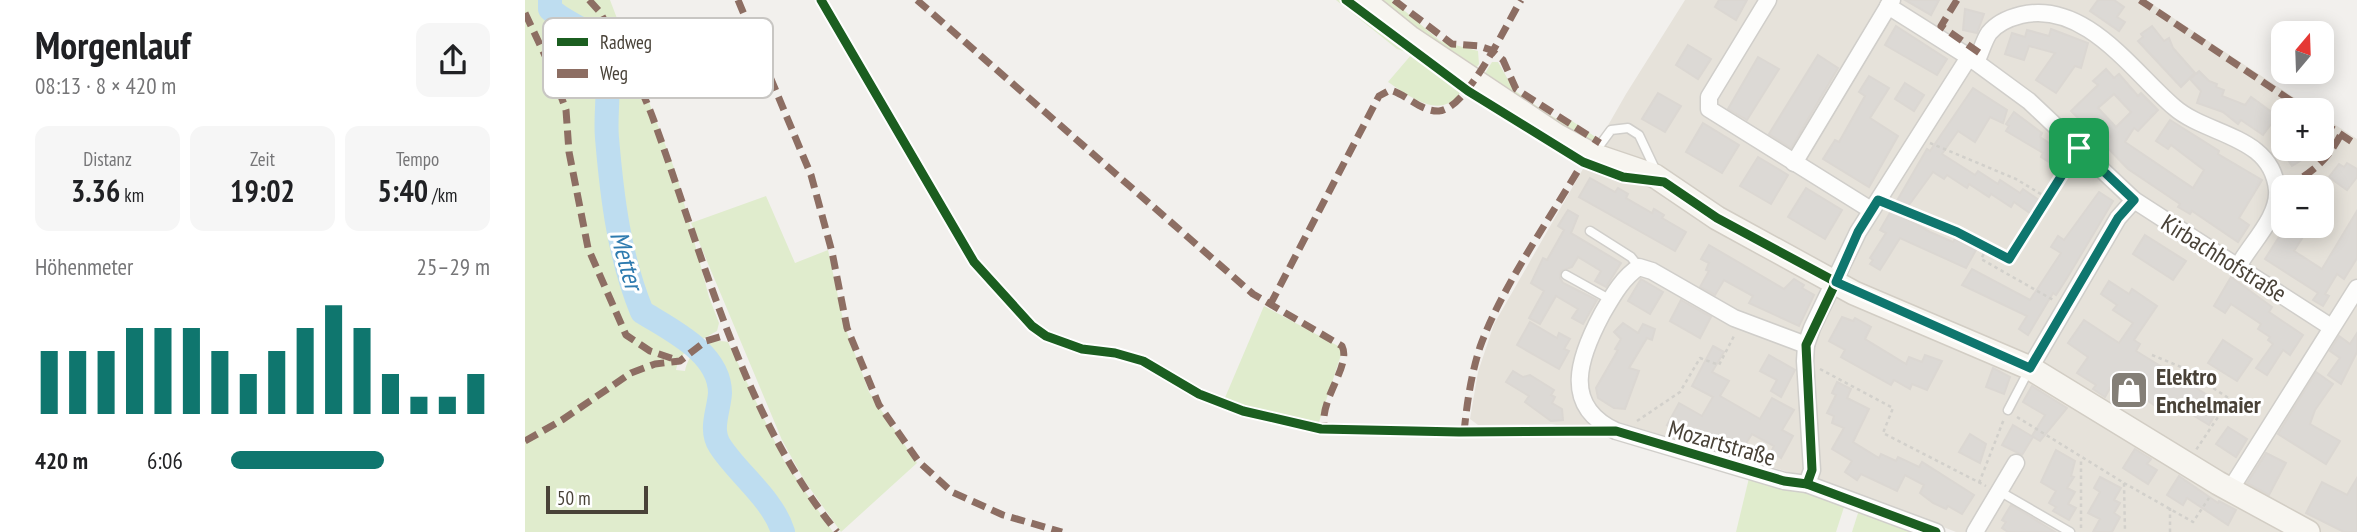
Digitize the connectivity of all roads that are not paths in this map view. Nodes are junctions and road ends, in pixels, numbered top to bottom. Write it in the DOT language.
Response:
graph roads {
  1 [pos="1363,0"];
  2 [pos="1768,0"];
  3 [pos="1890,3"];
  4 [pos="1972,60"];
  5 [pos="1593,155"];
  6 [pos="1794,163"];
  7 [pos="1664,182"];
  8 [pos="2134,200"];
  9 [pos="1875,205"];
  10 [pos="1590,230"];
  11 [pos="2239,265"];
  12 [pos="1639,267"];
  13 [pos="1566,275"];
  14 [pos="1836,282"];
  15 [pos="2356,293"];
  16 [pos="1611,300"];
  17 [pos="2331,327"];
  18 [pos="1806,345"];
  19 [pos="2030,368"];
  20 [pos="2008,410"];
  21 [pos="2016,463"];
  22 [pos="1807,484"];
  23 [pos="1999,491"];
  24 [pos="2221,492"];
  25 [pos="1936,532"];
  26 [pos="1975,532"];
  27 [pos="2070,532"];
  28 [pos="2308,532"];
  1 -- 5 [label="main road"];
  2 -- 6 [label="street"];
  3 -- 4 [label="street, Kirbachhofstraße"];
  3 -- 6 [label="street"];
  4 -- 8 [label="street, Kirbachhofstraße"];
  4 -- 9 [label="street"];
  4 -- 11 [label="street"];
  5 -- 7 [label="main road"];
  5 -- 7 [label="lane"];
  6 -- 9 [label="street"];
  7 -- 14 [label="main road"];
  8 -- 11 [label="street, Kirbachhofstraße"];
  8 -- 19 [label="street"];
  9 -- 14 [label="street"];
  10 -- 12 [label="lane"];
  11 -- 17 [label="street, Kirbachhofstraße"];
  12 -- 16 [label="street, Mozartstraße"];
  12 -- 18 [label="street"];
  13 -- 16 [label="lane"];
  14 -- 18 [label="street"];
  14 -- 19 [label="main road"];
  15 -- 17 [label="street"];
  16 -- 22 [label="street, Mozartstraße"];
  17 -- 24 [label="street"];
  18 -- 22 [label="street"];
  19 -- 20 [label="lane"];
  19 -- 24 [label="main road"];
  21 -- 23 [label="street"];
  22 -- 25 [label="street, Mozartstraße"];
  23 -- 26 [label="street"];
  23 -- 27 [label="lane"];
  24 -- 28 [label="main road"];
}
